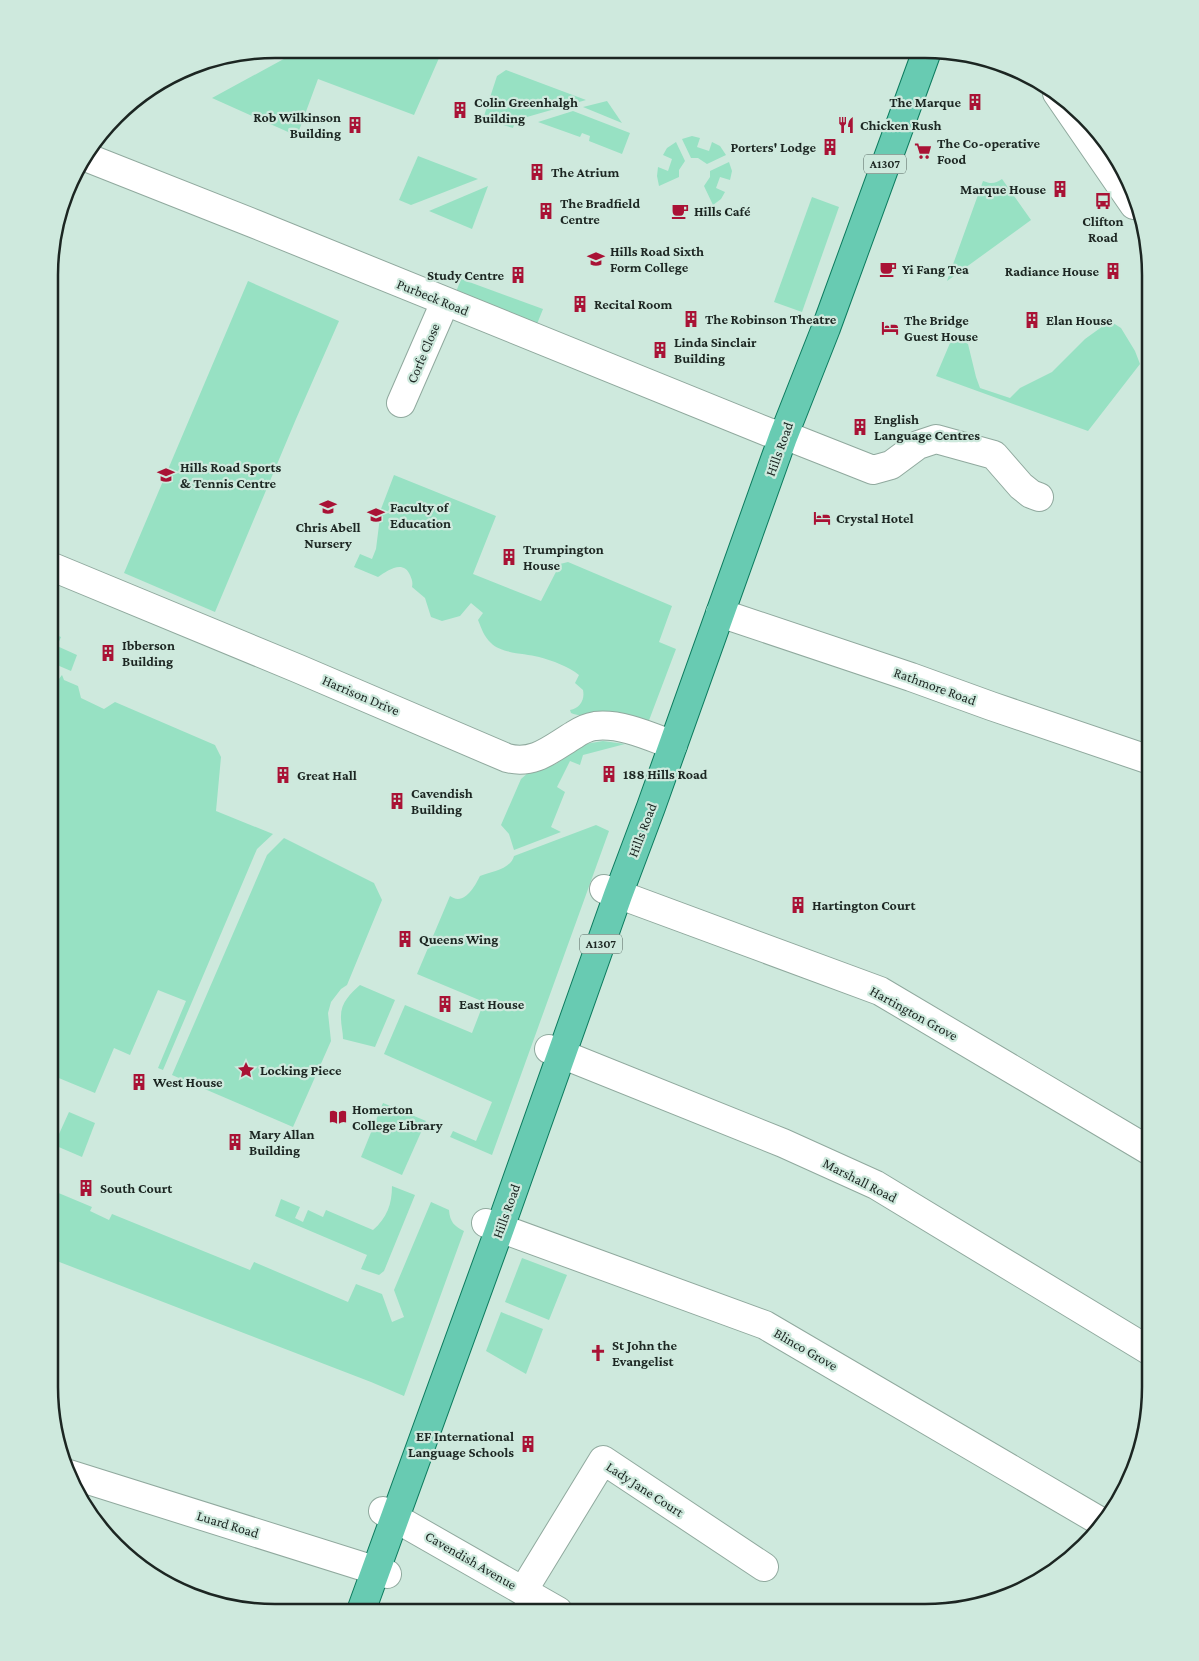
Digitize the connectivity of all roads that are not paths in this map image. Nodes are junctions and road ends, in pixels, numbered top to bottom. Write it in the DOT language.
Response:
graph roads {
  1 [pos="924,58"];
  2 [pos="1074,117"];
  3 [pos="91,159"];
  4 [pos="1126,193"];
  5 [pos="445,302"];
  6 [pos="401,404"];
  7 [pos="783,437"];
  8 [pos="1039,497"];
  9 [pos="58,569"];
  10 [pos="720,613"];
  11 [pos="673,745"];
  12 [pos="1142,757"];
  13 [pos="611,892"];
  14 [pos="555,1052"];
  15 [pos="1142,1146"];
  16 [pos="493,1226"];
  17 [pos="1142,1346"];
  18 [pos="77,1477"];
  19 [pos="389,1514"];
  20 [pos="1097,1519"];
  21 [pos="764,1567"];
  22 [pos="382,1572"];
  23 [pos="523,1591"];
  24 [pos="365,1604"];
  25 [pos="546,1604"];
  1 -- 7 [label="main road, Hills Road / A1307"];
  2 -- 4 [label="street"];
  3 -- 5 [label="street, Purbeck Road"];
  5 -- 6 [label="street, Corfe Close"];
  5 -- 7 [label="street, Purbeck Road"];
  7 -- 8 [label="street, Purbeck Road"];
  7 -- 10 [label="main road, Hills Road / A1307"];
  9 -- 11 [label="street, Harrison Drive"];
  10 -- 11 [label="main road, Hills Road / A1307"];
  10 -- 12 [label="street, Rathmore Road"];
  11 -- 13 [label="main road, Hills Road / A1307"];
  13 -- 14 [label="main road, Hills Road / A1307"];
  13 -- 15 [label="street, Hartington Grove"];
  14 -- 16 [label="main road, Hills Road / A1307"];
  14 -- 17 [label="street, Marshall Road"];
  16 -- 19 [label="main road, Hills Road / A1307"];
  16 -- 20 [label="street, Blinco Grove"];
  18 -- 22 [label="street, Luard Road"];
  19 -- 22 [label="main road, Hills Road / A1307"];
  19 -- 23 [label="street, Cavendish Avenue"];
  21 -- 23 [label="street, Lady Jane Court"];
  22 -- 24 [label="main road, Hills Road / A1307"];
  23 -- 25 [label="street, Cavendish Avenue"];
}
